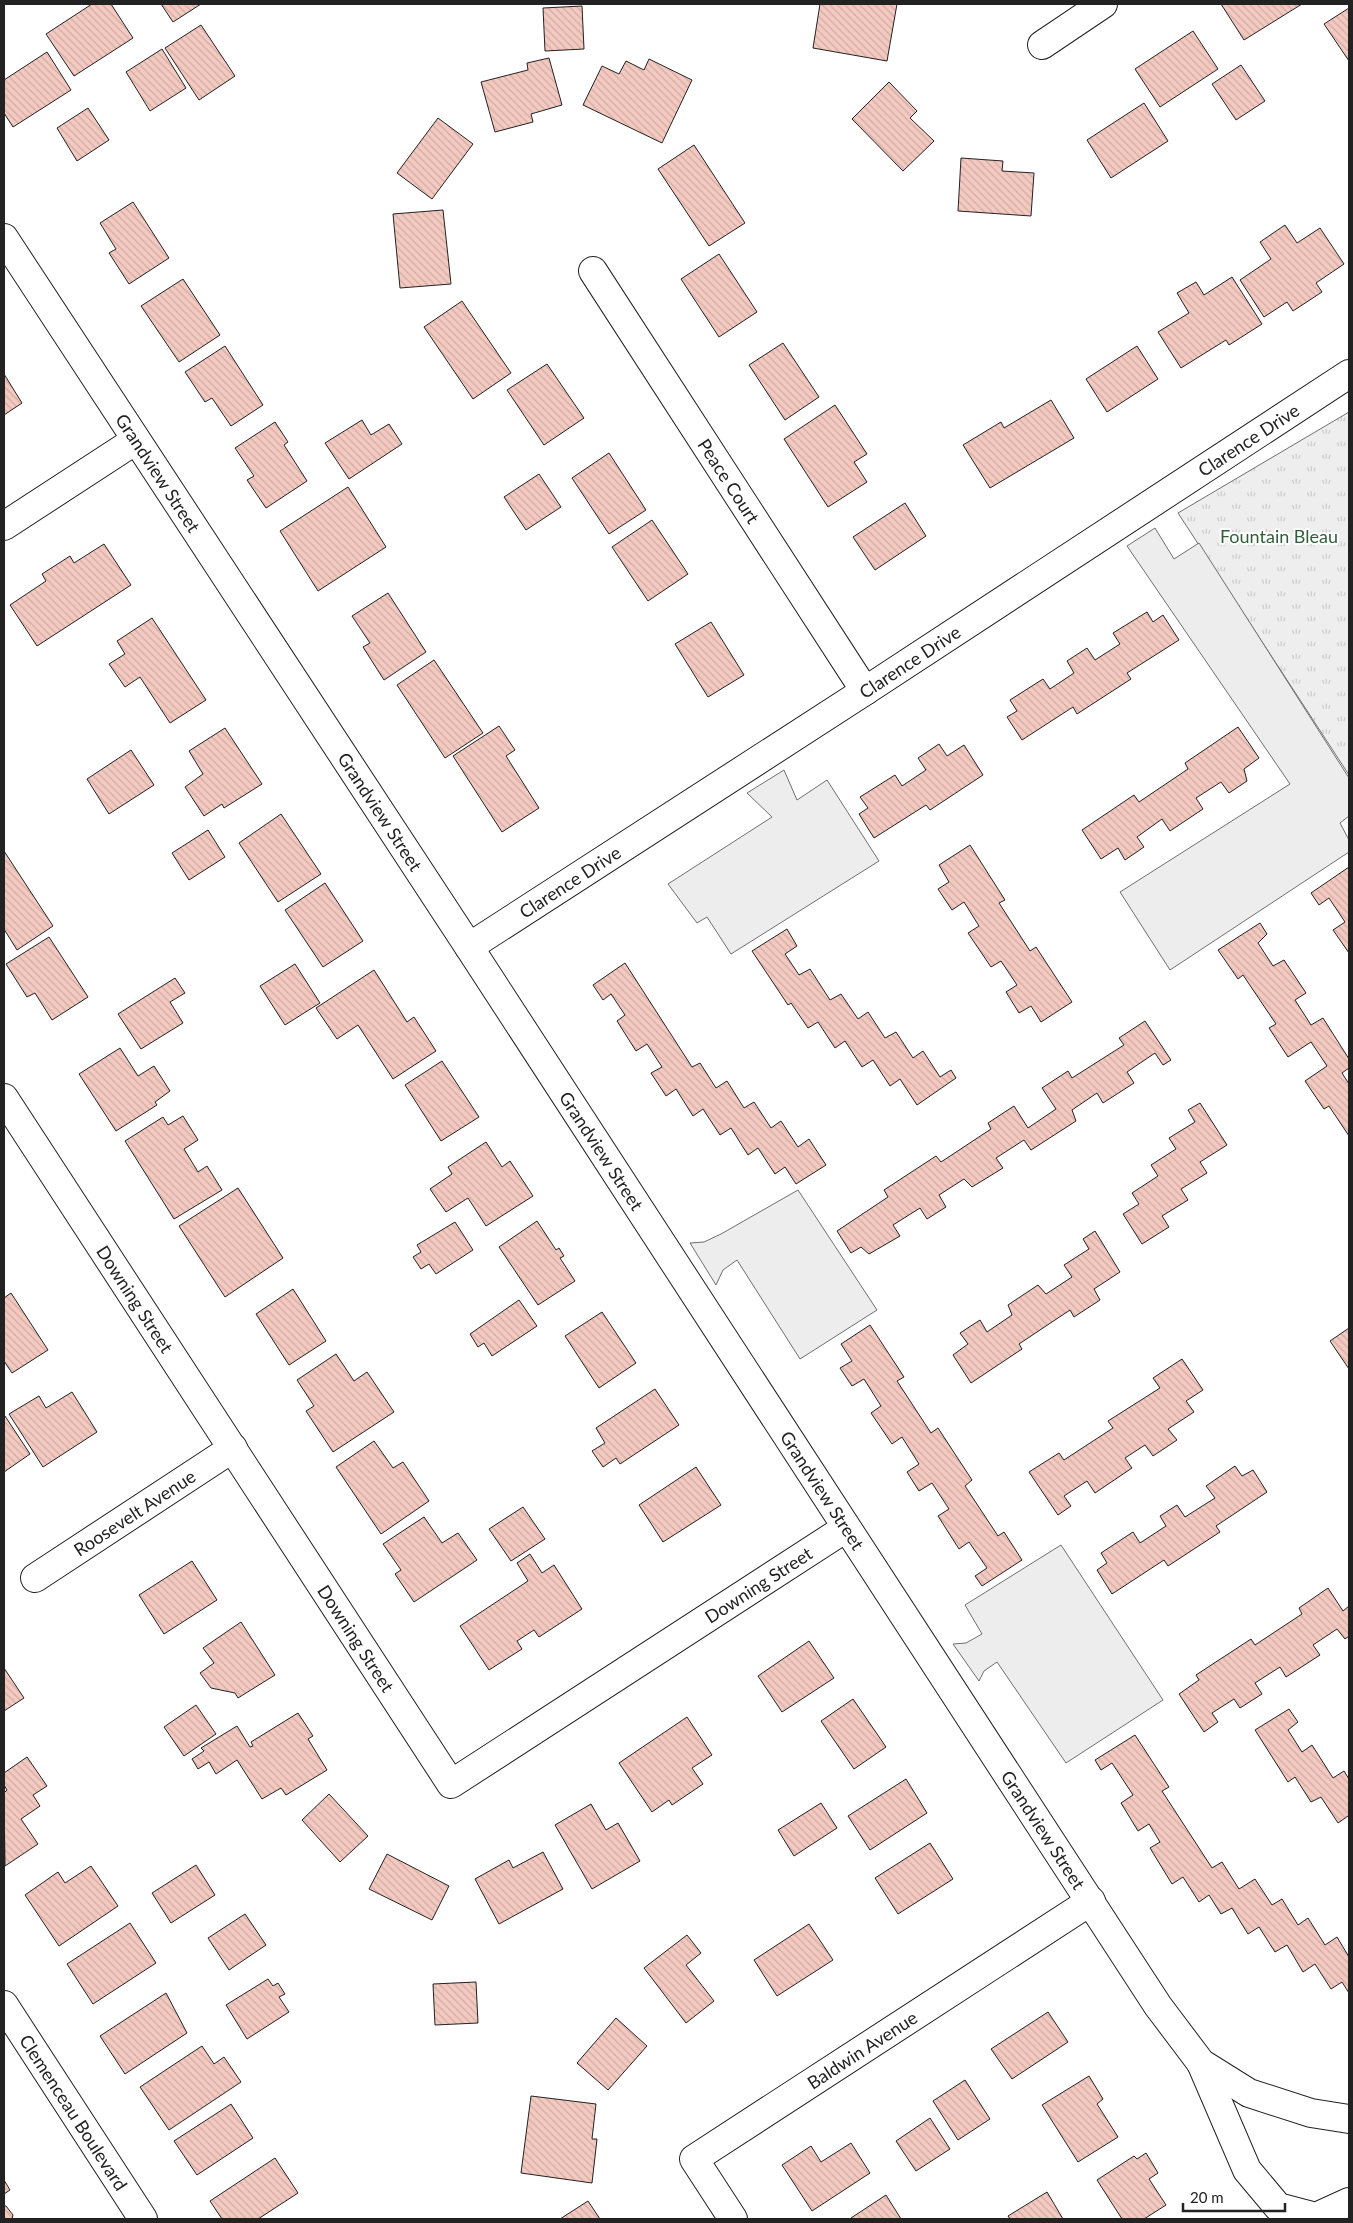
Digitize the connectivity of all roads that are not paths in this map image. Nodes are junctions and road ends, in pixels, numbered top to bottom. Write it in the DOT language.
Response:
graph roads {
  1 [pos="1103,4"];
  2 [pos="1042,45"];
  3 [pos="4,238"];
  4 [pos="593,271"];
  5 [pos="1349,374"];
  6 [pos="136,440"];
  7 [pos="4,526"];
  8 [pos="865,691"];
  9 [pos="469,947"];
  10 [pos="4,1098"];
  11 [pos="233,1448"];
  12 [pos="846,1528"];
  13 [pos="35,1578"];
  14 [pos="1090,1901"];
  15 [pos="4,2004"];
  16 [pos="1201,2063"];
  17 [pos="1349,2119"];
  18 [pos="1349,2202"];
  19 [pos="143,2219"];
  20 [pos="733,2219"];
  1 -- 2 [label="street"];
  3 -- 6 [label="street, Grandview Street"];
  4 -- 8 [label="street, Peace Court"];
  5 -- 8 [label="street, Clarence Drive"];
  6 -- 7 [label="street"];
  6 -- 9 [label="street, Grandview Street"];
  8 -- 9 [label="street, Clarence Drive"];
  9 -- 12 [label="street, Grandview Street"];
  10 -- 11 [label="street, Downing Street"];
  11 -- 12 [label="street, Downing Street"];
  11 -- 13 [label="street, Roosevelt Avenue"];
  12 -- 14 [label="street, Grandview Street"];
  14 -- 16 [label="street, Grandview Street"];
  14 -- 20 [label="street, Baldwin Avenue"];
  15 -- 19 [label="street, Clemenceau Boulevard"];
  16 -- 17 [label="street, Grandview Street"];
  16 -- 18 [label="street, Grandview Street"];
}
